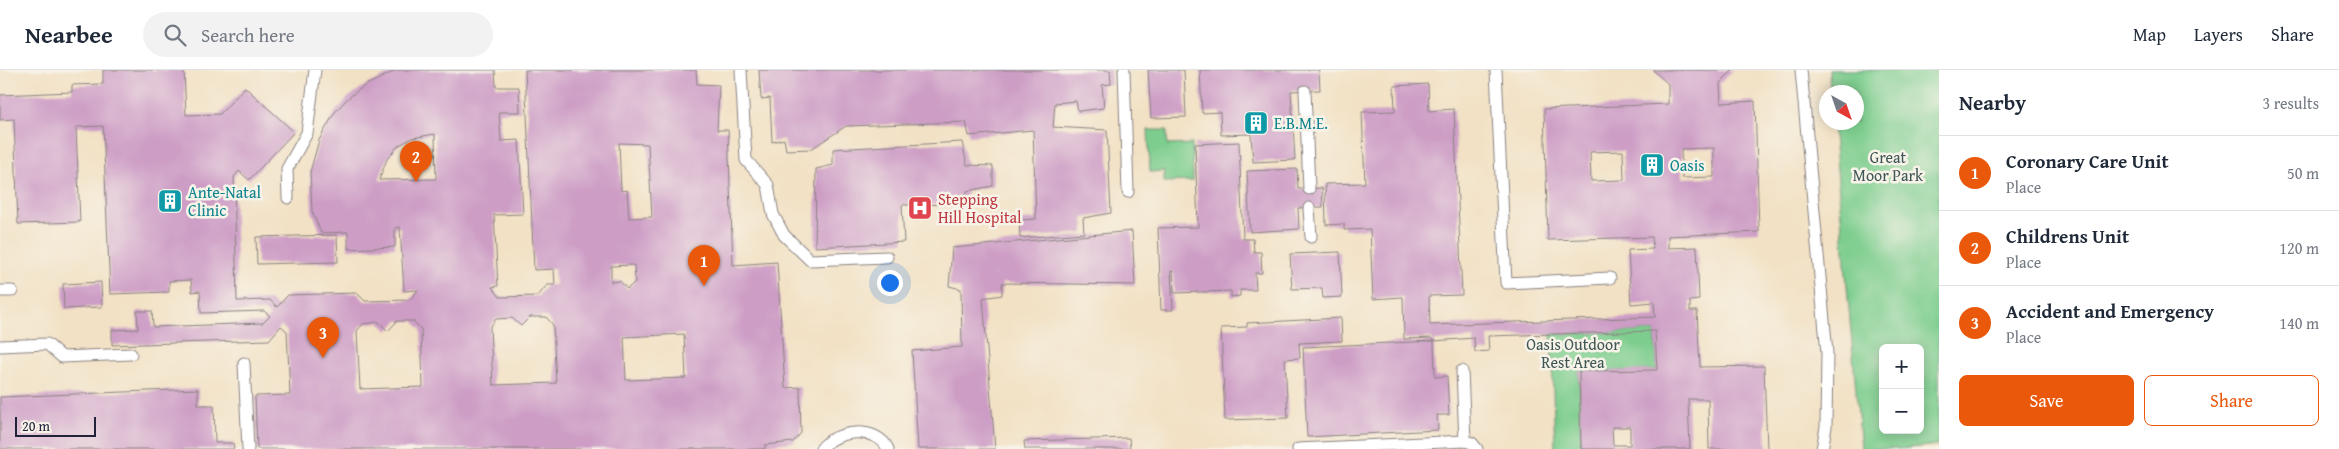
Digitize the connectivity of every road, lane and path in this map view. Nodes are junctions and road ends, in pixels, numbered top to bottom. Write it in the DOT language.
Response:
graph roads {
  1 [pos="315,70"];
  2 [pos="741,70"];
  3 [pos="1124,70"];
  4 [pos="1496,70"];
  5 [pos="1802,70"];
  6 [pos="1305,91"];
  7 [pos="1309,189"];
  8 [pos="1128,192"];
  9 [pos="288,198"];
  10 [pos="1309,208"];
  11 [pos="1311,237"];
  12 [pos="887,257"];
  13 [pos="1610,278"];
  14 [pos="0,291"];
  15 [pos="12,291"];
  16 [pos="0,346"];
  17 [pos="131,354"];
  18 [pos="244,363"];
  19 [pos="1462,372"];
  20 [pos="1465,441"];
  21 [pos="248,449"];
  22 [pos="821,449"];
  23 [pos="888,449"];
  24 [pos="1298,449"];
  25 [pos="1477,449"];
  26 [pos="1822,449"];
  1 -- 9 [label="lane"];
  2 -- 12 [label="lane"];
  3 -- 8 [label="lane"];
  4 -- 13 [label="lane"];
  5 -- 26 [label="lane"];
  6 -- 7 [label="lane"];
  10 -- 11 [label="lane"];
  14 -- 15 [label="lane"];
  16 -- 17 [label="lane"];
  18 -- 21 [label="lane"];
  19 -- 20 [label="lane"];
  20 -- 24 [label="lane"];
  20 -- 25 [label="lane"];
  22 -- 23 [label="lane"];
}
